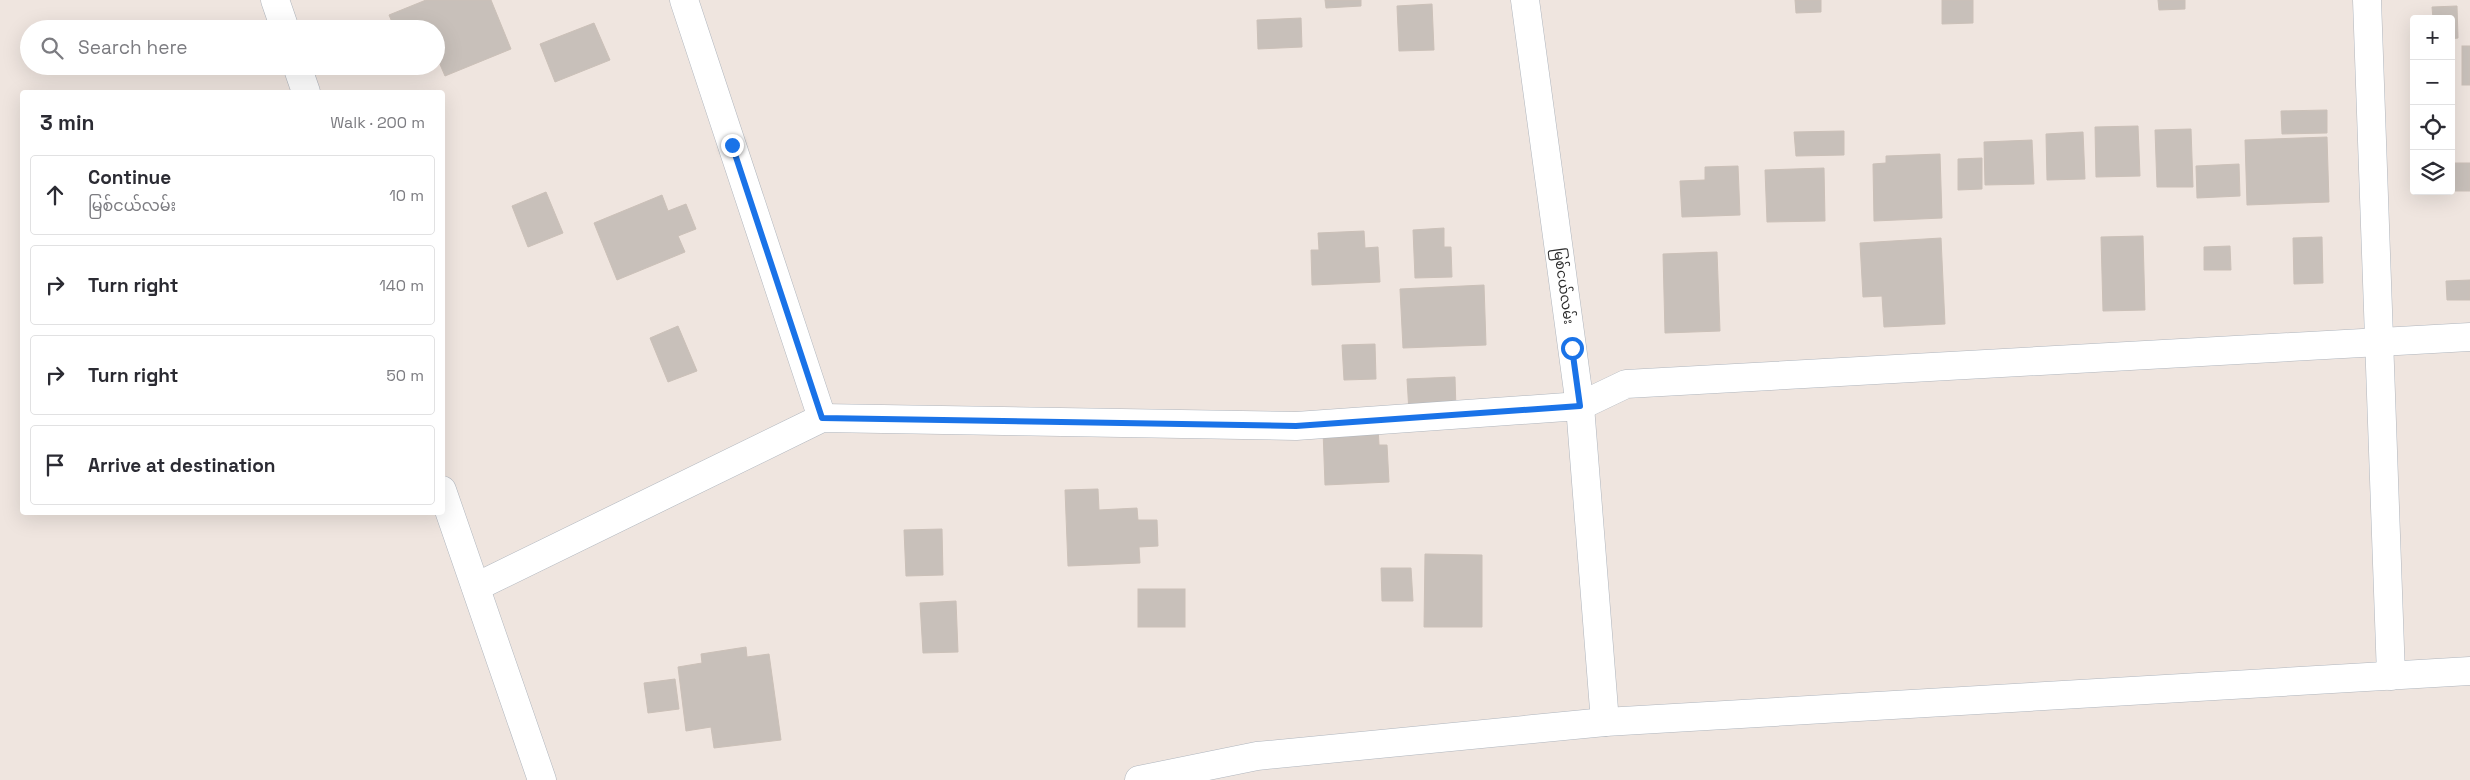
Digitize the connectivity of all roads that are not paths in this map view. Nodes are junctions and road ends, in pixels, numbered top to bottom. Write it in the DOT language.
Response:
graph roads {
  1 [pos="275,0"];
  2 [pos="684,0"];
  3 [pos="1525,0"];
  4 [pos="2367,0"];
  5 [pos="282,20"];
  6 [pos="301,75"];
  7 [pos="305,90"];
  8 [pos="2470,337"];
  9 [pos="2379,344"];
  10 [pos="1580,406"];
  11 [pos="822,418"];
  12 [pos="445,499"];
  13 [pos="476,587"];
  14 [pos="2470,671"];
  15 [pos="2391,676"];
  16 [pos="1606,722"];
  17 [pos="542,780"];
  18 [pos="1139,780"];
  1 -- 5 [label="street"];
  2 -- 11 [label="street"];
  3 -- 10 [label="street, မြစ်ငယ်လမ်း"];
  4 -- 9 [label="street"];
  6 -- 7 [label="street"];
  8 -- 9 [label="street"];
  9 -- 10 [label="street"];
  9 -- 15 [label="street"];
  10 -- 11 [label="street"];
  10 -- 16 [label="street, မြစ်ငယ်လမ်း"];
  11 -- 13 [label="street"];
  12 -- 13 [label="street"];
  13 -- 17 [label="street"];
  14 -- 15 [label="street"];
  15 -- 16 [label="street"];
  16 -- 18 [label="street"];
}
